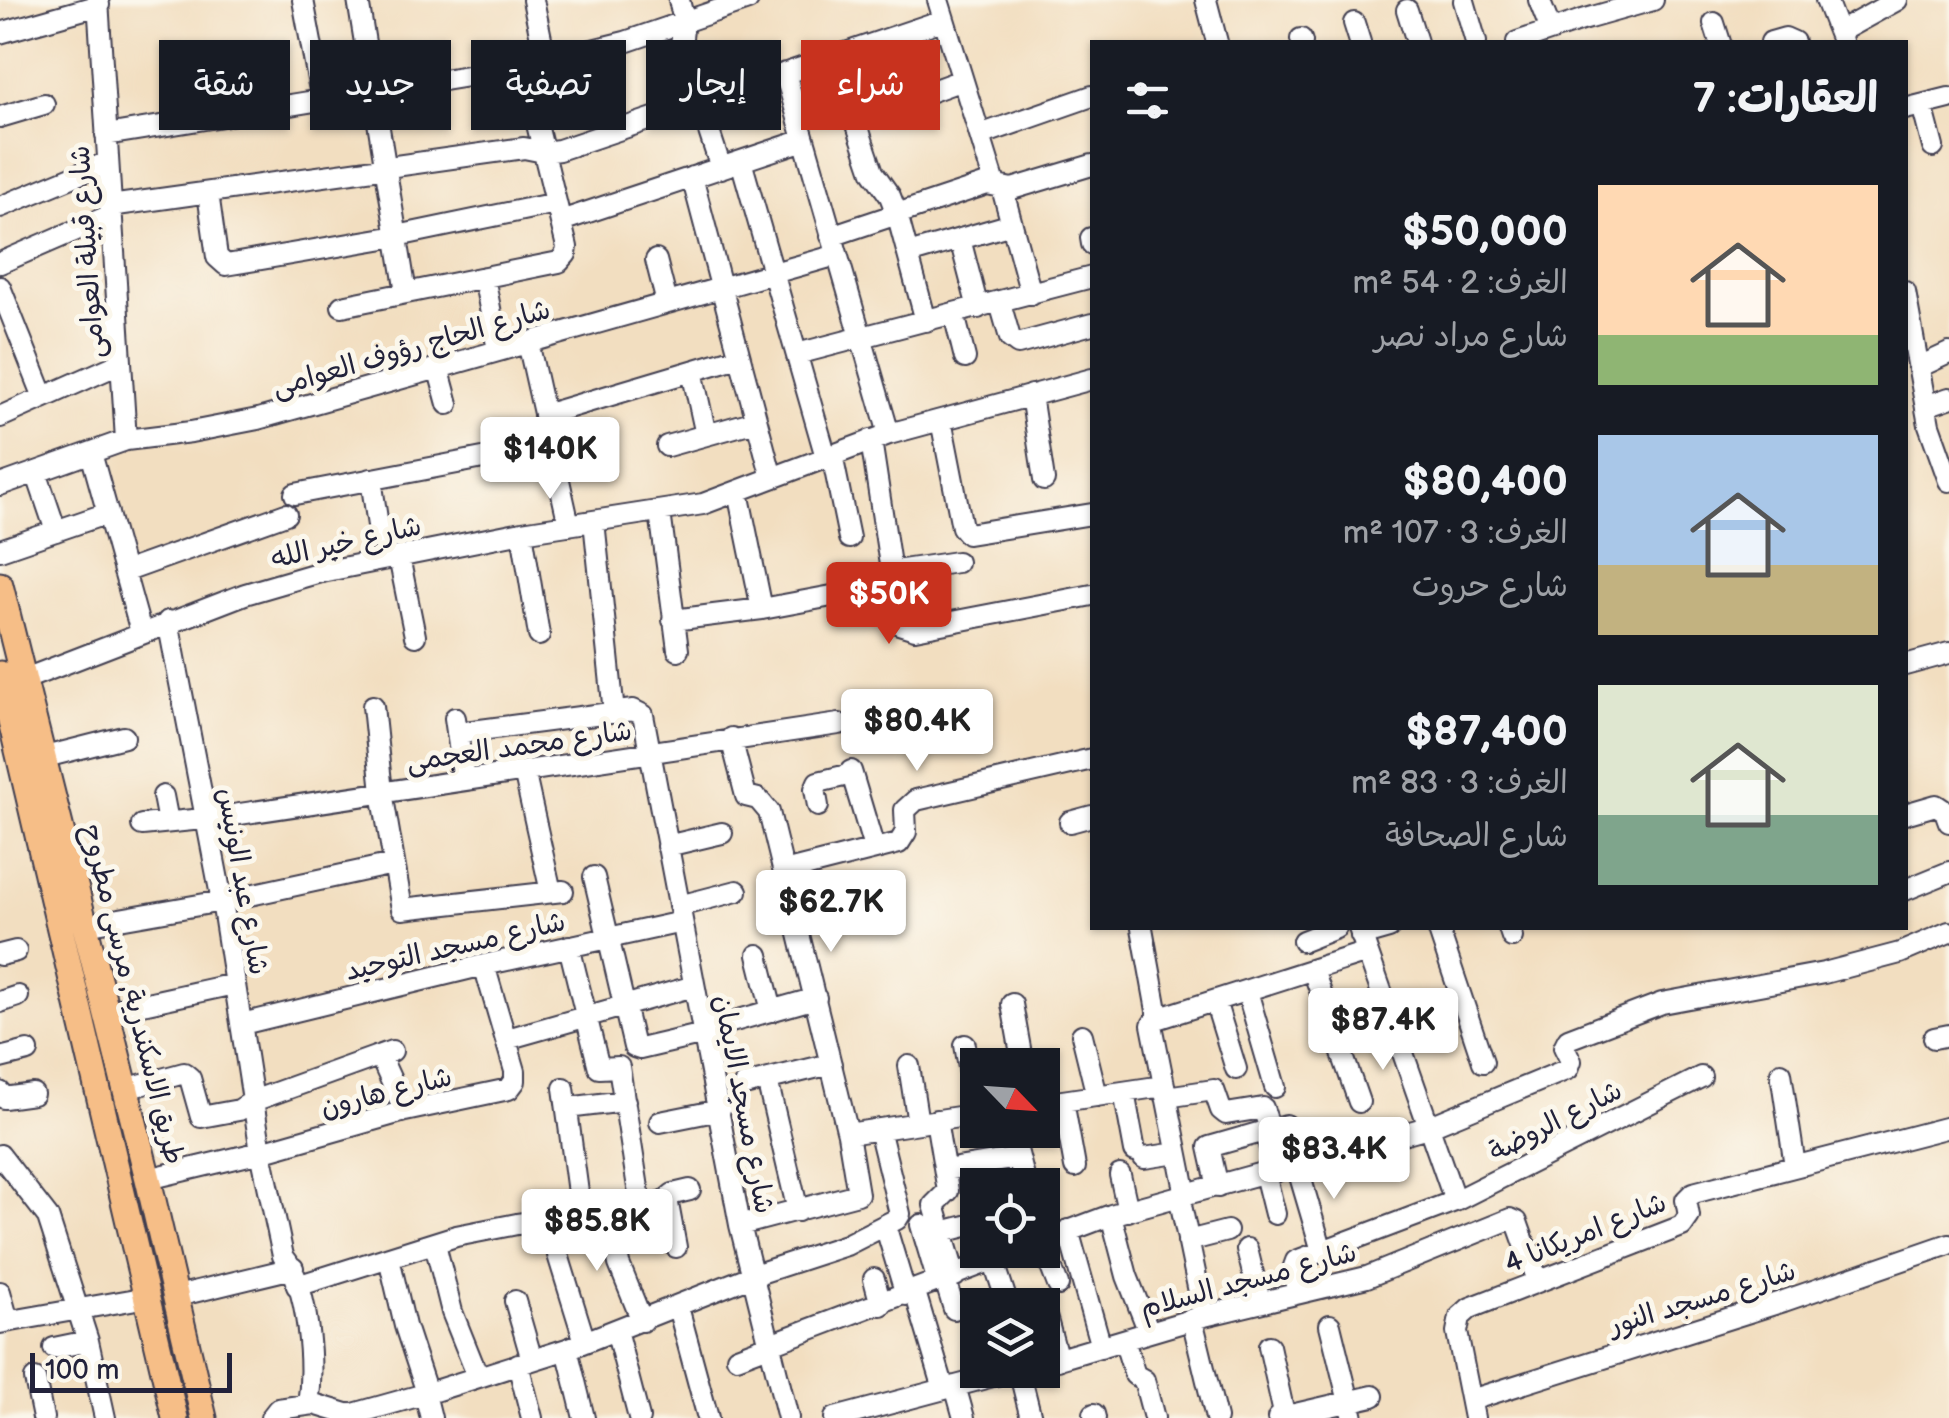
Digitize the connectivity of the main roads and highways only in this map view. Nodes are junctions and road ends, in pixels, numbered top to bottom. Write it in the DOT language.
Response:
graph roads {
  1 [pos="0,585"];
  2 [pos="12,676"];
  3 [pos="175,1418"];
  4 [pos="204,1418"];
  1 -- 2 [label="main road, طريق الاسكندرية, مرسى مطروح"];
  2 -- 3 [label="main road, طريق الاسكندرية, مرسى مطروح"];
  2 -- 4 [label="main road, طريق الاسكندرية, مرسى مطروح"];
}
